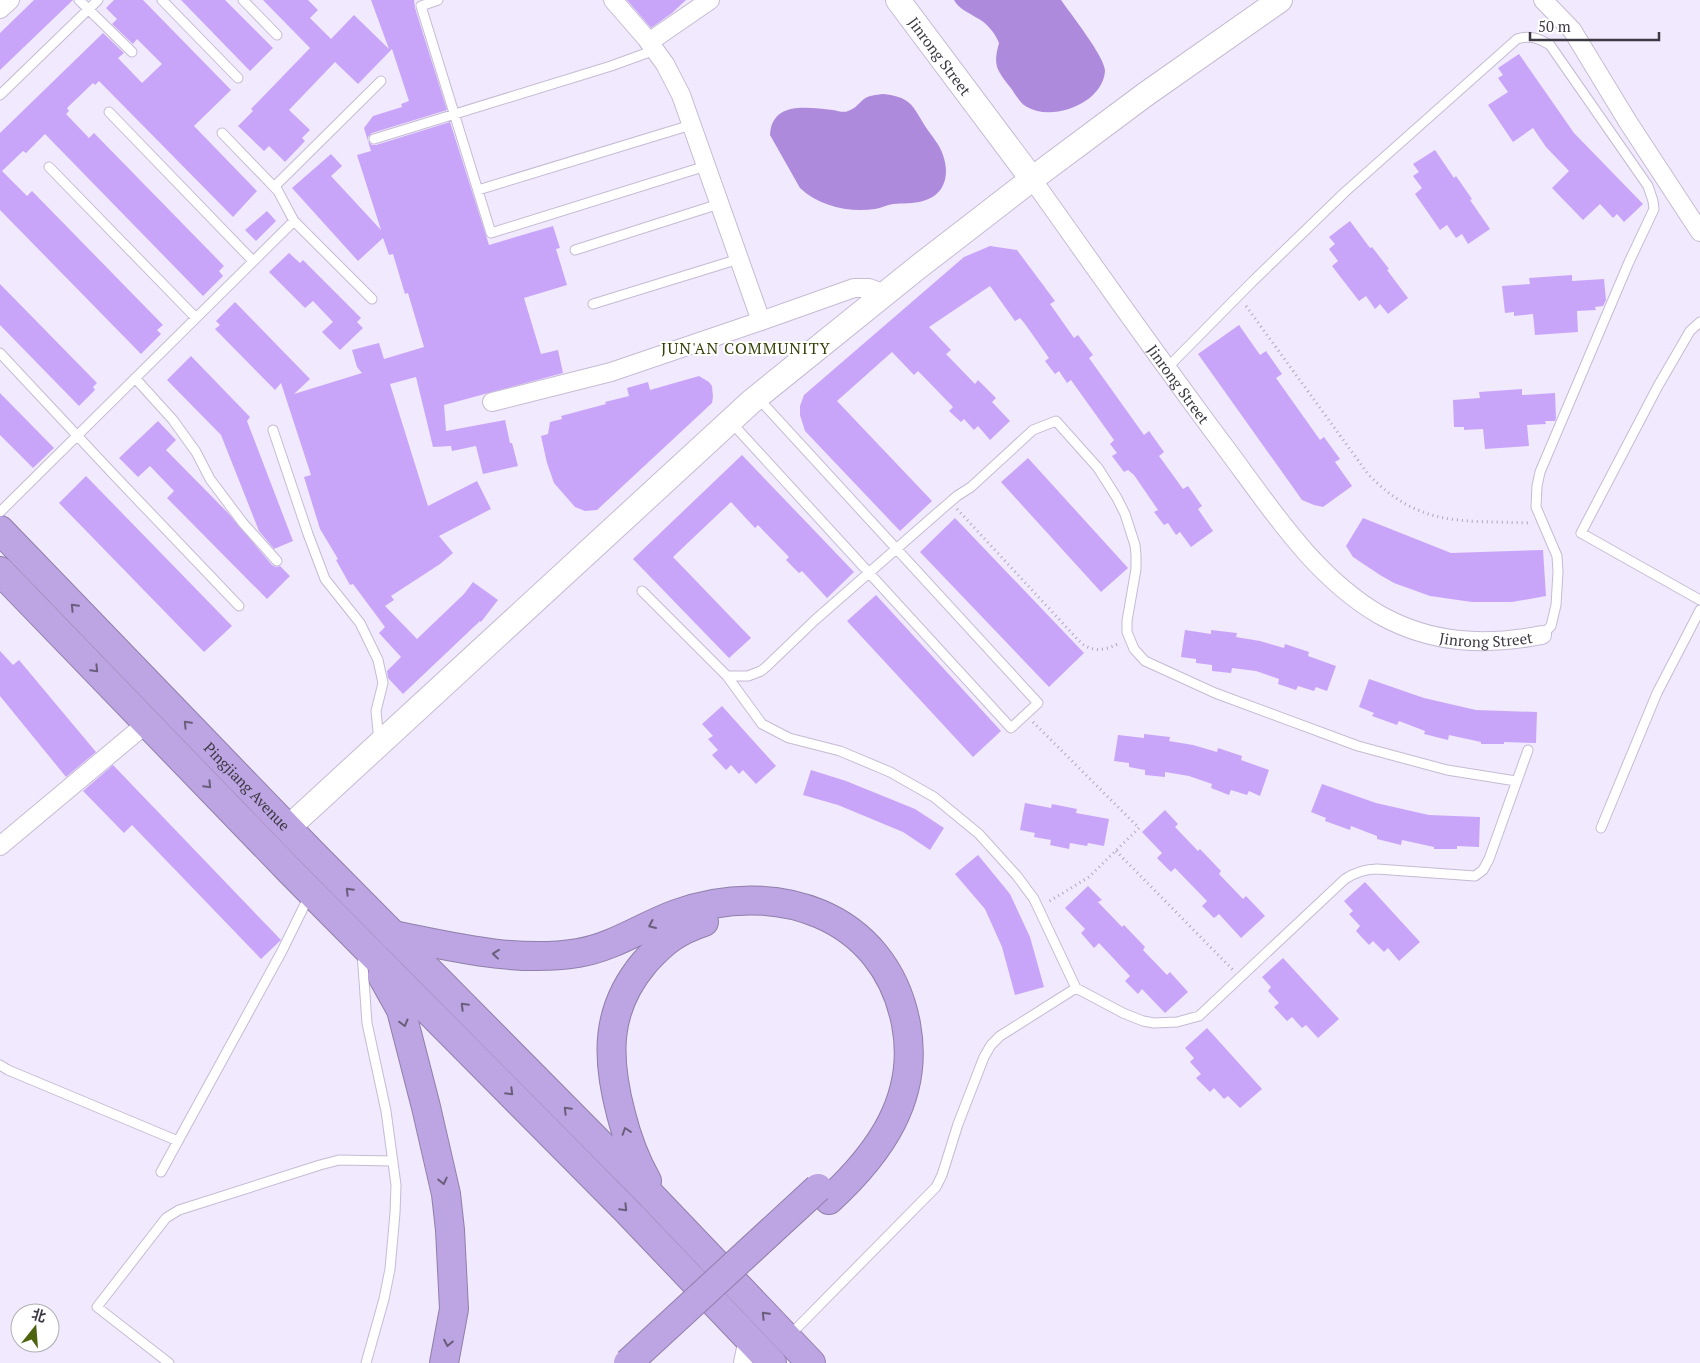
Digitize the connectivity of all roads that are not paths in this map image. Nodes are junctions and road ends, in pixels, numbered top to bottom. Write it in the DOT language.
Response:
graph roads {
  1 [pos="10,0"];
  2 [pos="79,0"];
  3 [pos="98,0"];
  4 [pos="162,0"];
  5 [pos="243,0"];
  6 [pos="438,0"];
  7 [pos="613,0"];
  8 [pos="710,0"];
  9 [pos="898,0"];
  10 [pos="1280,0"];
  11 [pos="1543,0"];
  12 [pos="0,10"];
  13 [pos="88,10"];
  14 [pos="277,36"];
  15 [pos="652,46"];
  16 [pos="132,52"];
  17 [pos="238,78"];
  18 [pos="381,81"];
  19 [pos="0,95"];
  20 [pos="109,112"];
  21 [pos="454,114"];
  22 [pos="691,125"];
  23 [pos="222,133"];
  24 [pos="374,139"];
  25 [pos="706,166"];
  26 [pos="50,167"];
  27 [pos="1032,179"];
  28 [pos="274,187"];
  29 [pos="478,190"];
  30 [pos="719,204"];
  31 [pos="294,221"];
  32 [pos="1700,232"];
  33 [pos="575,250"];
  34 [pos="739,259"];
  35 [pos="253,261"];
  36 [pos="885,294"];
  37 [pos="372,300"];
  38 [pos="593,304"];
  39 [pos="196,318"];
  40 [pos="761,321"];
  41 [pos="1700,322"];
  42 [pos="0,352"];
  43 [pos="1166,369"];
  44 [pos="135,378"];
  45 [pos="757,397"];
  46 [pos="492,402"];
  47 [pos="729,421"];
  48 [pos="274,430"];
  49 [pos="78,435"];
  50 [pos="0,512"];
  51 [pos="0,530"];
  52 [pos="896,549"];
  53 [pos="277,561"];
  54 [pos="0,571"];
  55 [pos="869,573"];
  56 [pos="642,591"];
  57 [pos="1700,600"];
  58 [pos="239,606"];
  59 [pos="1700,610"];
  60 [pos="1542,635"];
  61 [pos="727,676"];
  62 [pos="147,723"];
  63 [pos="379,744"];
  64 [pos="1528,750"];
  65 [pos="1516,781"];
  66 [pos="288,828"];
  67 [pos="1601,828"];
  68 [pos="0,846"];
  69 [pos="311,892"];
  70 [pos="394,935"];
  71 [pos="364,945"];
  72 [pos="1076,988"];
  73 [pos="0,1065"];
  74 [pos="178,1141"];
  75 [pos="393,1160"];
  76 [pos="161,1172"];
  77 [pos="824,1194"];
  78 [pos="662,1206"];
  79 [pos="787,1338"];
  80 [pos="745,1350"];
  81 [pos="169,1363"];
  82 [pos="366,1363"];
  83 [pos="444,1363"];
  84 [pos="628,1363"];
  85 [pos="651,1363"];
  86 [pos="772,1363"];
  87 [pos="811,1363"];
  1 -- 12 [label="street"];
  2 -- 13 [label="lane"];
  3 -- 13 [label="lane"];
  4 -- 17 [label="lane"];
  5 -- 14 [label="lane"];
  6 -- 21 [label="lane"];
  7 -- 15 [label="street"];
  8 -- 15 [label="street"];
  9 -- 27 [label="street, Jinrong Street"];
  10 -- 27 [label="street"];
  11 -- 32 [label="street"];
  13 -- 16 [label="lane"];
  13 -- 19 [label="lane"];
  15 -- 21 [label="lane"];
  15 -- 22 [label="street"];
  18 -- 28 [label="lane"];
  20 -- 35 [label="lane"];
  21 -- 24 [label="lane"];
  21 -- 29 [label="lane"];
  22 -- 25 [label="street"];
  22 -- 29 [label="lane"];
  23 -- 28 [label="lane"];
  25 -- 29 [label="lane"];
  25 -- 30 [label="street"];
  26 -- 39 [label="lane"];
  27 -- 36 [label="street"];
  27 -- 43 [label="street, Jinrong Street"];
  28 -- 31 [label="lane"];
  30 -- 33 [label="lane"];
  30 -- 34 [label="street"];
  31 -- 35 [label="lane"];
  31 -- 37 [label="lane"];
  34 -- 38 [label="lane"];
  34 -- 40 [label="street"];
  35 -- 39 [label="lane"];
  36 -- 40 [label="street"];
  36 -- 45 [label="street"];
  39 -- 44 [label="lane"];
  40 -- 46 [label="street"];
  41 -- 57 [label="lane"];
  42 -- 49 [label="lane"];
  43 -- 60 [label="street, Jinrong Street"];
  43 -- 60 [label="lane"];
  44 -- 49 [label="lane"];
  44 -- 53 [label="lane"];
  45 -- 47 [label="street"];
  45 -- 52 [label="lane"];
  47 -- 55 [label="lane"];
  47 -- 63 [label="street"];
  48 -- 63 [label="lane"];
  49 -- 50 [label="lane"];
  49 -- 58 [label="lane"];
  66 -- 51 [label="highway, Pingjiang Avenue, one-way"];
  52 -- 55 [label="lane"];
  52 -- 55 [label="lane"];
  52 -- 65 [label="lane"];
  54 -- 62 [label="highway, Pingjiang Avenue, one-way"];
  55 -- 61 [label="lane"];
  56 -- 61 [label="lane"];
  59 -- 67 [label="lane"];
  61 -- 72 [label="lane"];
  62 -- 68 [label="street"];
  62 -- 69 [label="highway, Pingjiang Avenue, one-way"];
  63 -- 66 [label="street"];
  64 -- 65 [label="lane"];
  65 -- 72 [label="lane"];
  70 -- 66 [label="highway, Pingjiang Avenue, one-way"];
  69 -- 71 [label="highway, Pingjiang Avenue"];
  69 -- 74 [label="lane"];
  77 -- 70 [label="highway, one-way"];
  78 -- 70 [label="highway, Pingjiang Avenue, one-way"];
  71 -- 75 [label="lane"];
  71 -- 80 [label="highway, Pingjiang Avenue, one-way"];
  71 -- 83 [label="highway, one-way"];
  72 -- 79 [label="lane"];
  73 -- 74 [label="lane"];
  74 -- 76 [label="lane"];
  75 -- 81 [label="lane"];
  75 -- 82 [label="lane"];
  78 -- 77 [label="highway, one-way"];
  77 -- 84 [label="highway, bridge"];
  77 -- 85 [label="highway"];
  79 -- 78 [label="highway, one-way"];
  79 -- 87 [label="highway"];
  80 -- 86 [label="highway, Pingjiang Avenue"];
}
